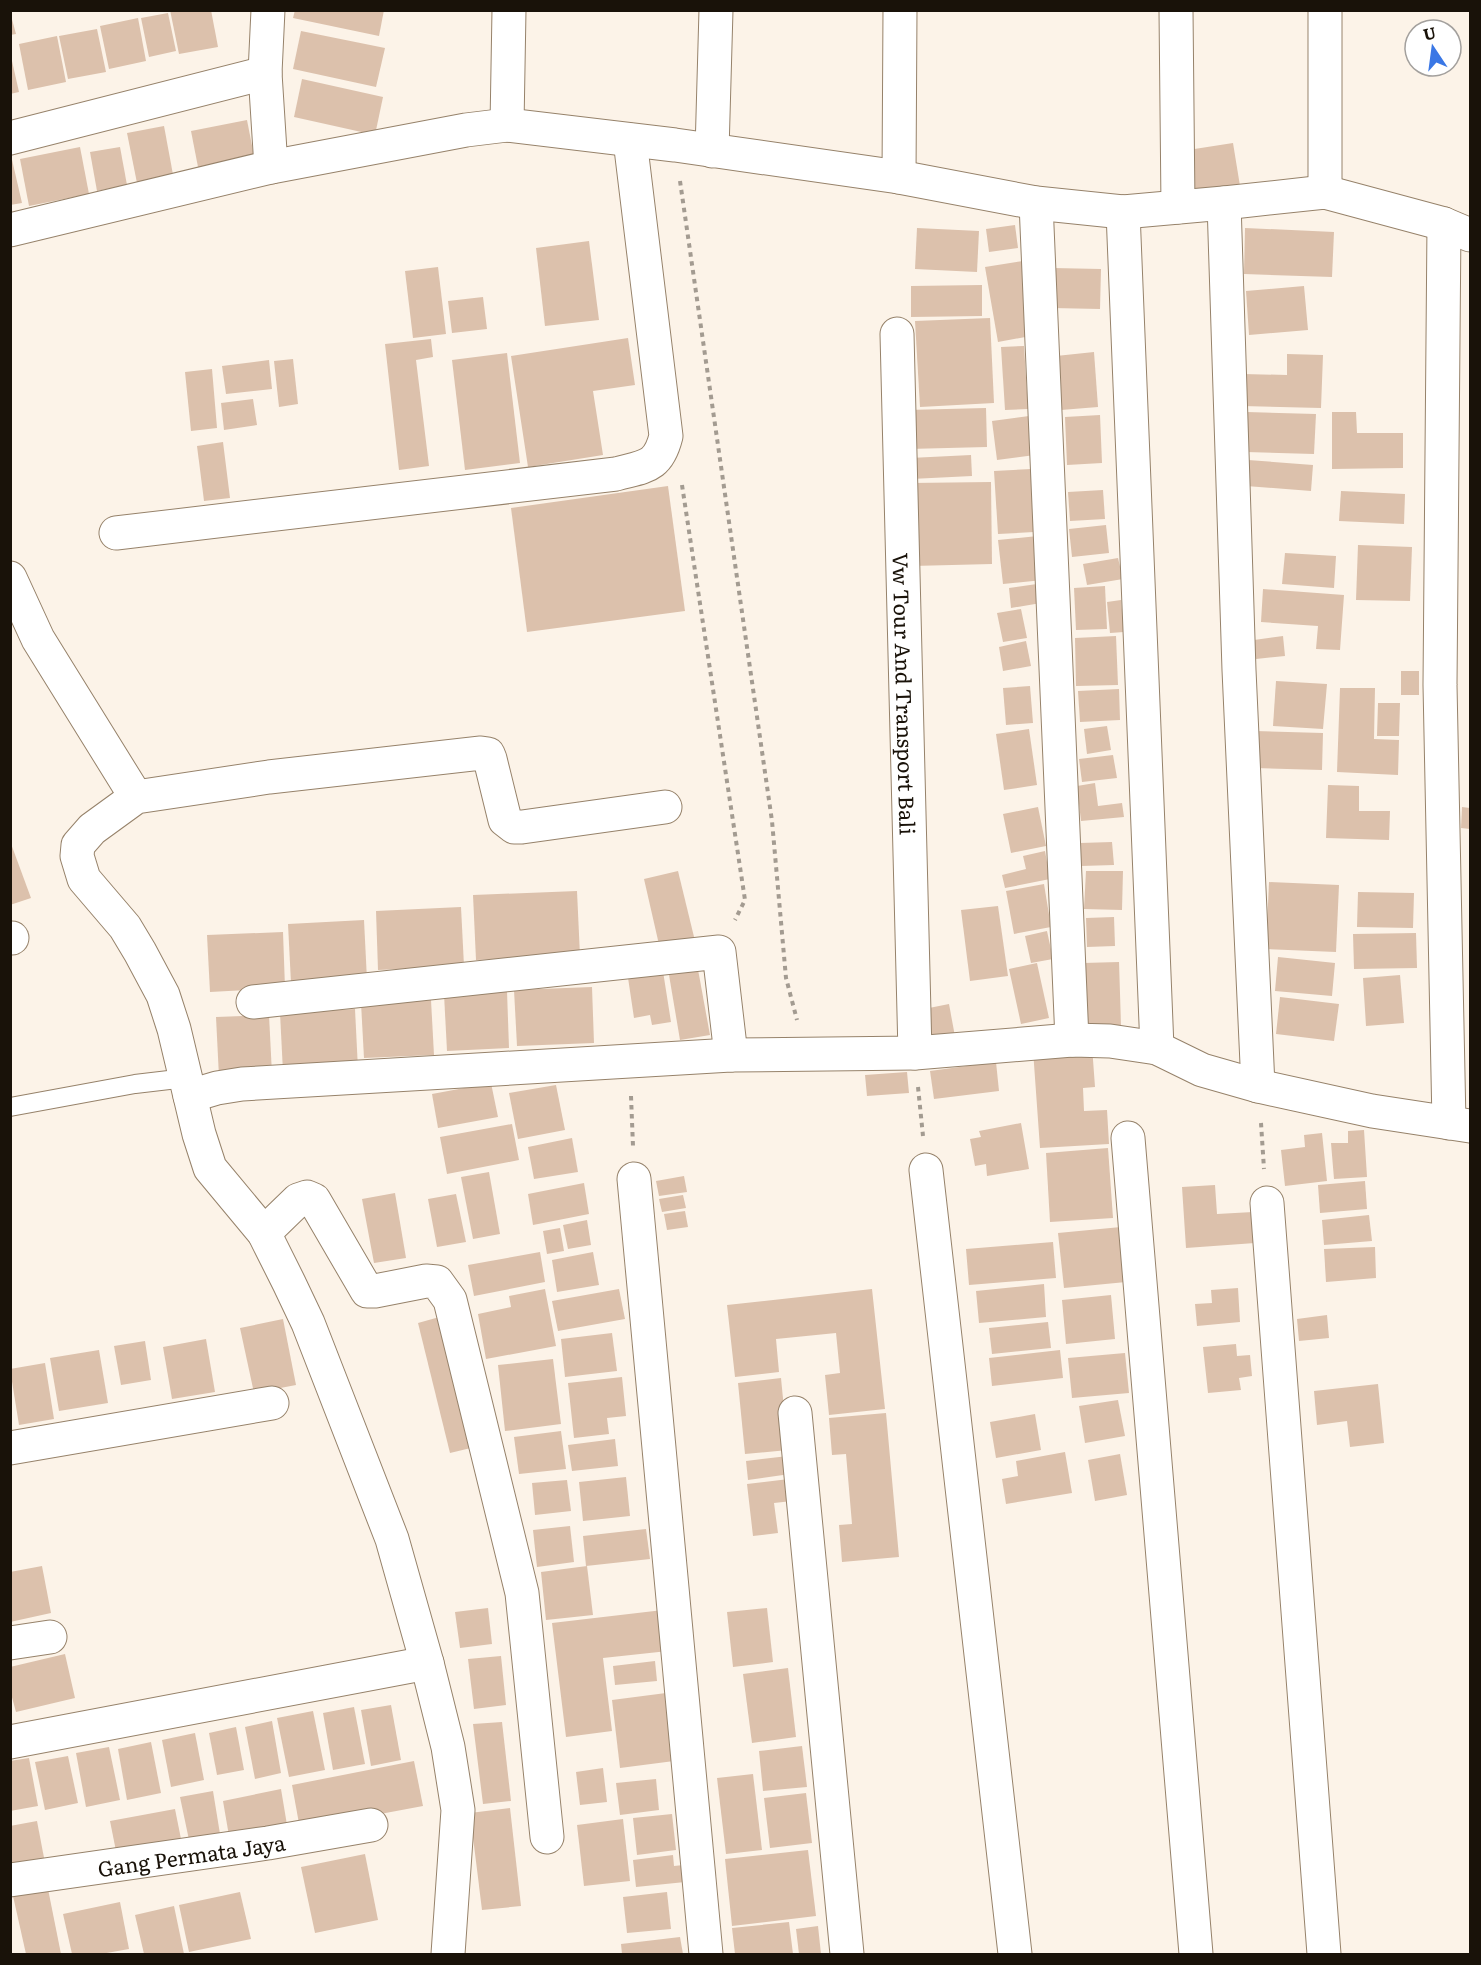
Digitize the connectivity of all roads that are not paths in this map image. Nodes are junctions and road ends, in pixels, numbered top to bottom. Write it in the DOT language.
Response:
graph roads {
  1 [pos="268,10"];
  2 [pos="509,10"];
  3 [pos="716,10"];
  4 [pos="900,10"];
  5 [pos="1176,10"];
  6 [pos="1325,10"];
  7 [pos="265,73"];
  8 [pos="507,125"];
  9 [pos="10,138"];
  10 [pos="630,140"];
  11 [pos="712,151"];
  12 [pos="271,167"];
  13 [pos="899,177"];
  14 [pos="1325,192"];
  15 [pos="1036,203"];
  16 [pos="1224,203"];
  17 [pos="1178,207"];
  18 [pos="1122,212"];
  19 [pos="1457,230"];
  20 [pos="10,231"];
  21 [pos="897,334"];
  22 [pos="116,533"];
  23 [pos="10,578"];
  24 [pos="136,797"];
  25 [pos="665,807"];
  26 [pos="253,1002"];
  27 [pos="1072,1040"];
  28 [pos="1157,1048"];
  29 [pos="915,1053"];
  30 [pos="731,1055"];
  31 [pos="1258,1086"];
  32 [pos="188,1087"];
  33 [pos="10,1107"];
  34 [pos="1460,1125"];
  35 [pos="1128,1138"];
  36 [pos="926,1170"];
  37 [pos="634,1179"];
  38 [pos="1267,1203"];
  39 [pos="264,1233"];
  40 [pos="272,1403"];
  41 [pos="795,1413"];
  42 [pos="10,1448"];
  43 [pos="50,1637"];
  44 [pos="10,1643"];
  45 [pos="427,1663"];
  46 [pos="10,1742"];
  47 [pos="371,1825"];
  48 [pos="547,1837"];
  49 [pos="10,1880"];
  50 [pos="448,1954"];
  51 [pos="706,1954"];
  52 [pos="847,1954"];
  53 [pos="1015,1954"];
  54 [pos="1196,1954"];
  55 [pos="1324,1954"];
  1 -- 7 [label="street"];
  2 -- 8 [label="street"];
  3 -- 11 [label="street"];
  4 -- 13 [label="street"];
  5 -- 17 [label="street"];
  6 -- 14 [label="street"];
  7 -- 9 [label="street"];
  7 -- 12 [label="street"];
  8 -- 10 [label="street"];
  8 -- 12 [label="street"];
  10 -- 11 [label="street"];
  10 -- 22 [label="street"];
  11 -- 13 [label="street"];
  12 -- 20 [label="street"];
  13 -- 15 [label="street"];
  14 -- 16 [label="street"];
  14 -- 19 [label="street"];
  15 -- 18 [label="street"];
  15 -- 27 [label="street"];
  16 -- 17 [label="street"];
  16 -- 31 [label="street"];
  17 -- 18 [label="street"];
  18 -- 28 [label="street"];
  19 -- 34 [label="street"];
  21 -- 29 [label="street, Vw Tour And Transport Bali"];
  23 -- 24 [label="street"];
  24 -- 25 [label="street"];
  24 -- 32 [label="street"];
  26 -- 30 [label="street"];
  27 -- 28 [label="street"];
  27 -- 29 [label="street"];
  28 -- 31 [label="street"];
  29 -- 30 [label="street"];
  30 -- 32 [label="street"];
  31 -- 34 [label="street"];
  32 -- 33 [label="lane"];
  32 -- 39 [label="street"];
  35 -- 54 [label="street"];
  36 -- 53 [label="street"];
  37 -- 51 [label="street"];
  38 -- 55 [label="street"];
  39 -- 45 [label="street"];
  39 -- 48 [label="street"];
  40 -- 42 [label="street"];
  41 -- 52 [label="street"];
  43 -- 44 [label="street"];
  45 -- 46 [label="street"];
  45 -- 50 [label="street"];
  47 -- 49 [label="street, Gang Permata Jaya"];
}
